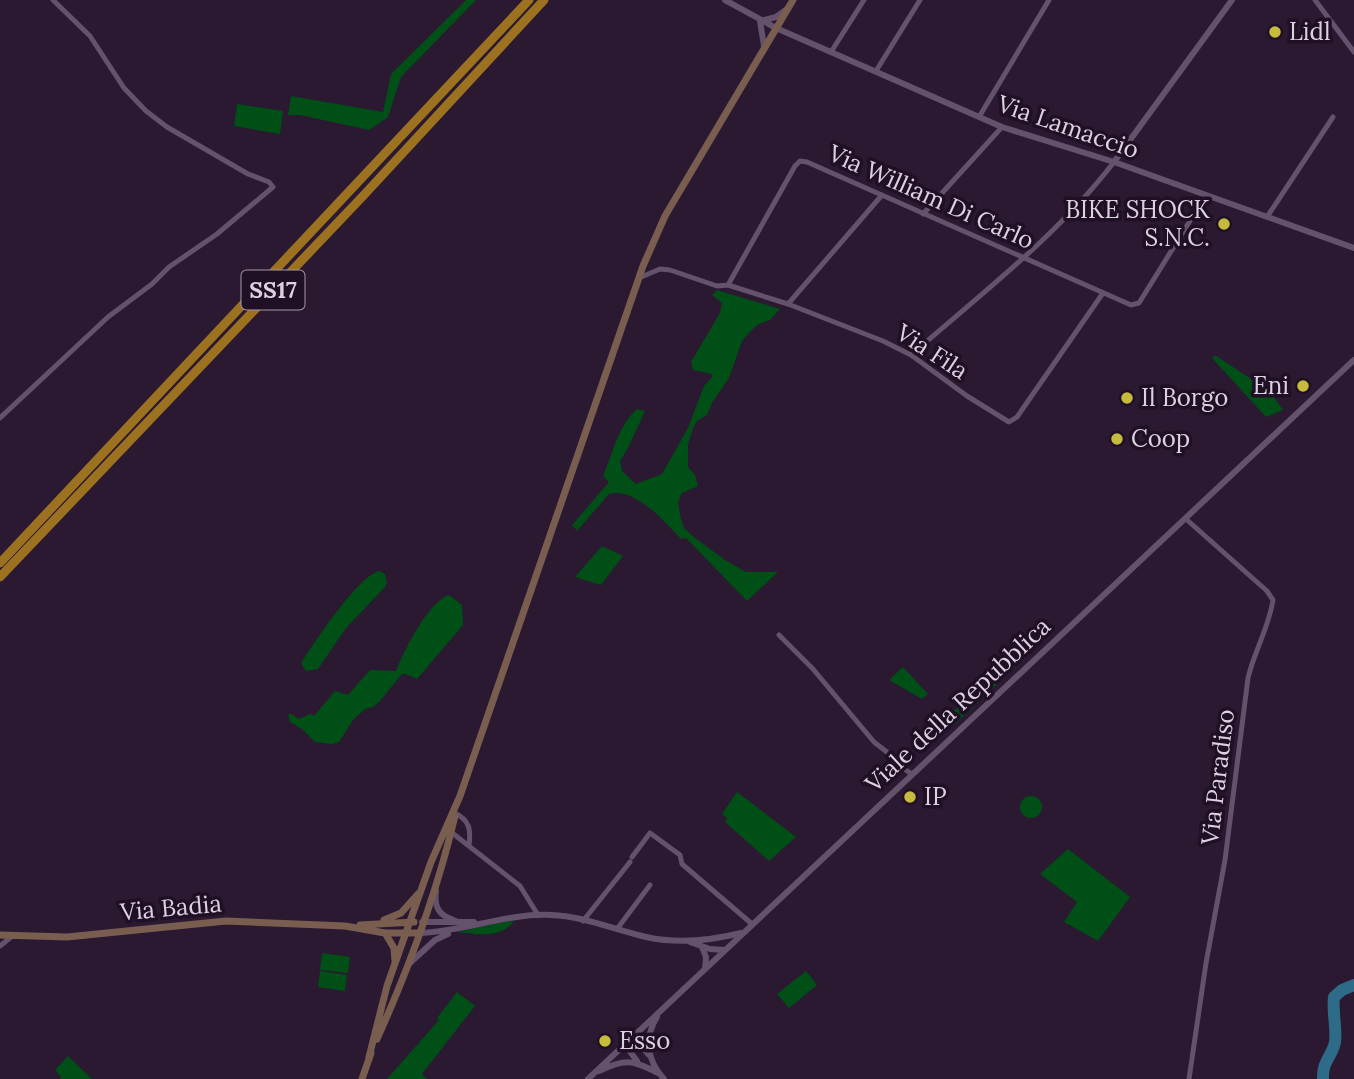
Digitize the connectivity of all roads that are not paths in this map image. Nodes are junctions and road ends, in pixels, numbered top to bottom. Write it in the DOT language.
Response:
graph roads {
  1 [pos="53,0"];
  2 [pos="529,0"];
  3 [pos="544,0"];
  4 [pos="725,0"];
  5 [pos="793,0"];
  6 [pos="864,0"];
  7 [pos="920,0"];
  8 [pos="1049,0"];
  9 [pos="1232,0"];
  10 [pos="1317,2"];
  11 [pos="788,8"];
  12 [pos="760,21"];
  13 [pos="776,28"];
  14 [pos="1354,36"];
  15 [pos="1347,44"];
  16 [pos="764,49"];
  17 [pos="831,52"];
  18 [pos="1354,52"];
  19 [pos="876,71"];
  20 [pos="979,117"];
  21 [pos="1333,117"];
  22 [pos="1002,127"];
  23 [pos="1114,162"];
  24 [pos="882,195"];
  25 [pos="1206,195"];
  26 [pos="923,214"];
  27 [pos="1267,217"];
  28 [pos="1354,248"];
  29 [pos="1023,257"];
  30 [pos="639,278"];
  31 [pos="728,285"];
  32 [pos="1103,293"];
  33 [pos="788,304"];
  34 [pos="911,355"];
  35 [pos="1354,359"];
  36 [pos="0,418"];
  37 [pos="1186,519"];
  38 [pos="0,563"];
  39 [pos="0,577"];
  40 [pos="779,635"];
  41 [pos="912,774"];
  42 [pos="455,812"];
  43 [pos="451,832"];
  44 [pos="469,846"];
  45 [pos="442,866"];
  46 [pos="424,885"];
  47 [pos="650,885"];
  48 [pos="538,915"];
  49 [pos="411,921"];
  50 [pos="583,921"];
  51 [pos="422,922"];
  52 [pos="374,923"];
  53 [pos="752,924"];
  54 [pos="345,926"];
  55 [pos="460,926"];
  56 [pos="617,929"];
  57 [pos="385,933"];
  58 [pos="419,933"];
  59 [pos="743,933"];
  60 [pos="407,934"];
  61 [pos="0,936"];
  62 [pos="11,937"];
  63 [pos="711,939"];
  64 [pos="688,942"];
  65 [pos="0,946"];
  66 [pos="702,947"];
  67 [pos="725,950"];
  68 [pos="395,964"];
  69 [pos="407,967"];
  70 [pos="705,969"];
  71 [pos="662,1010"];
  72 [pos="628,1041"];
  73 [pos="651,1056"];
  74 [pos="369,1057"];
  75 [pos="639,1063"];
  76 [pos="661,1076"];
  77 [pos="591,1077"];
  78 [pos="362,1079"];
  79 [pos="1189,1079"];
  1 -- 36 [label="street"];
  2 -- 38 [label="highway, SS17"];
  3 -- 39 [label="highway, SS17"];
  4 -- 12 [label="street, Via Lamaccio"];
  5 -- 11 [label="main road"];
  6 -- 17 [label="street"];
  7 -- 19 [label="street"];
  8 -- 20 [label="street"];
  9 -- 23 [label="street"];
  10 -- 15 [label="street"];
  11 -- 12 [label="street"];
  11 -- 13 [label="main road"];
  12 -- 13 [label="street, Via Lamaccio"];
  12 -- 16 [label="street"];
  13 -- 16 [label="main road"];
  13 -- 17 [label="street, Via Lamaccio"];
  14 -- 15 [label="street"];
  15 -- 18 [label="street"];
  16 -- 30 [label="main road"];
  17 -- 19 [label="street, Via Lamaccio"];
  19 -- 20 [label="street, Via Lamaccio"];
  20 -- 22 [label="street, Via Lamaccio"];
  21 -- 27 [label="street"];
  22 -- 23 [label="street, Via Lamaccio"];
  22 -- 26 [label="street"];
  23 -- 25 [label="street, Via Lamaccio"];
  23 -- 29 [label="street"];
  24 -- 26 [label="street, Via William Di Carlo"];
  24 -- 31 [label="street, Via William Di Carlo"];
  24 -- 33 [label="street"];
  25 -- 27 [label="street, Via Lamaccio"];
  25 -- 32 [label="street, Via William Di Carlo"];
  26 -- 29 [label="street, Via William Di Carlo"];
  27 -- 28 [label="street, Via Lamaccio"];
  29 -- 32 [label="street, Via William Di Carlo"];
  29 -- 34 [label="street"];
  30 -- 31 [label="street, Via Fila"];
  30 -- 42 [label="main road"];
  31 -- 33 [label="street, Via Fila"];
  32 -- 34 [label="street, Via Fila"];
  33 -- 34 [label="street, Via Fila"];
  35 -- 37 [label="street, Viale della Repubblica"];
  37 -- 41 [label="street, Viale della Repubblica"];
  37 -- 79 [label="street, Via Paradiso"];
  40 -- 41 [label="street"];
  41 -- 53 [label="street, Viale della Repubblica"];
  42 -- 43 [label="main road"];
  42 -- 44 [label="street"];
  42 -- 46 [label="main road"];
  43 -- 44 [label="street"];
  43 -- 45 [label="main road"];
  44 -- 48 [label="street"];
  45 -- 51 [label="main road"];
  45 -- 55 [label="street"];
  46 -- 49 [label="main road"];
  46 -- 52 [label="main road, Via Badia"];
  47 -- 56 [label="street"];
  48 -- 50 [label="street"];
  48 -- 55 [label="street"];
  49 -- 51 [label="main road, Via Badia"];
  49 -- 52 [label="main road, Via Badia"];
  49 -- 60 [label="main road"];
  50 -- 53 [label="street"];
  50 -- 56 [label="street"];
  51 -- 55 [label="street"];
  51 -- 58 [label="main road"];
  52 -- 54 [label="main road, Via Badia"];
  53 -- 59 [label="street, Viale della Repubblica"];
  54 -- 57 [label="main road, Via Badia"];
  54 -- 62 [label="main road, Via Badia"];
  55 -- 58 [label="street"];
  55 -- 69 [label="street"];
  56 -- 64 [label="street"];
  57 -- 60 [label="main road, Via Badia"];
  57 -- 68 [label="main road"];
  58 -- 60 [label="main road, Via Badia"];
  58 -- 69 [label="main road"];
  59 -- 63 [label="street"];
  59 -- 67 [label="street, Viale della Repubblica"];
  60 -- 68 [label="main road"];
  61 -- 62 [label="main road, Via Badia"];
  62 -- 65 [label="street"];
  63 -- 64 [label="street"];
  63 -- 67 [label="street"];
  64 -- 66 [label="street"];
  66 -- 67 [label="street"];
  66 -- 70 [label="street"];
  67 -- 70 [label="street, Viale della Repubblica"];
  68 -- 74 [label="main road"];
  69 -- 74 [label="main road"];
  70 -- 71 [label="street, Viale della Repubblica"];
  71 -- 72 [label="street, Viale della Repubblica"];
  71 -- 73 [label="street"];
  72 -- 73 [label="street"];
  72 -- 75 [label="street"];
  72 -- 77 [label="street, Viale della Repubblica"];
  73 -- 76 [label="street"];
  74 -- 78 [label="main road"];
  75 -- 76 [label="street"];
  75 -- 77 [label="street"];
}
